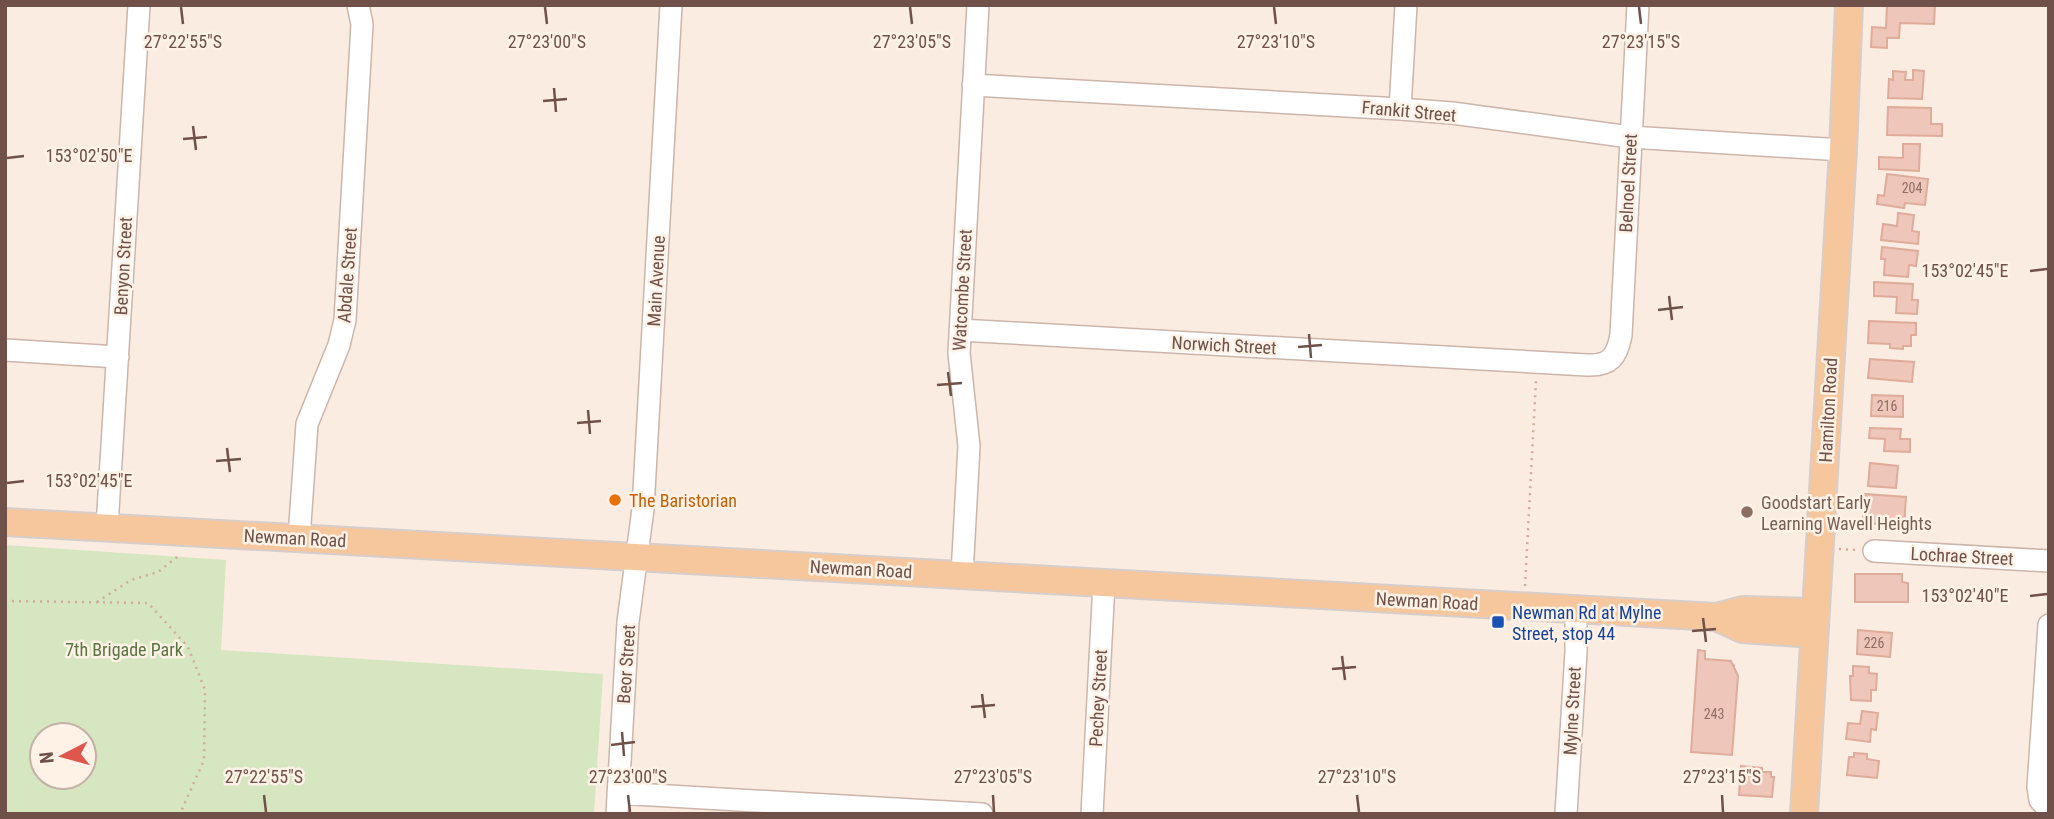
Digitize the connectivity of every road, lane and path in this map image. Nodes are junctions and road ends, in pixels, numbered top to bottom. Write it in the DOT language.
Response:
graph roads {
  1 [pos="139,5"];
  2 [pos="358,5"];
  3 [pos="671,5"];
  4 [pos="978,5"];
  5 [pos="1406,5"];
  6 [pos="1638,5"];
  7 [pos="1849,5"];
  8 [pos="973,85"];
  9 [pos="1400,109"];
  10 [pos="1630,137"];
  11 [pos="1843,150"];
  12 [pos="960,330"];
  13 [pos="5,351"];
  14 [pos="118,357"];
  15 [pos="1612,360"];
  16 [pos="1537,362"];
  17 [pos="5,522"];
  18 [pos="107,527"];
  19 [pos="299,538"];
  20 [pos="186,549"];
  21 [pos="1874,551"];
  22 [pos="636,557"];
  23 [pos="2049,561"];
  24 [pos="962,575"];
  25 [pos="1104,583"];
  26 [pos="5,601"];
  27 [pos="96,603"];
  28 [pos="1523,606"];
  29 [pos="1576,609"];
  30 [pos="1815,623"];
  31 [pos="2049,625"];
  32 [pos="617,803"];
  33 [pos="2046,808"];
  34 [pos="855,810"];
  35 [pos="180,814"];
  36 [pos="982,814"];
  37 [pos="1092,814"];
  38 [pos="1566,814"];
  39 [pos="1804,814"];
  1 -- 14 [label="street, Benyon Street"];
  2 -- 19 [label="street, Abdale Street"];
  3 -- 22 [label="street, Main Avenue"];
  4 -- 8 [label="street, Watcombe Street"];
  5 -- 9 [label="street"];
  6 -- 10 [label="street, Belnoel Street"];
  7 -- 11 [label="main road, Hamilton Road"];
  8 -- 9 [label="street, Frankit Street"];
  8 -- 12 [label="street, Watcombe Street"];
  9 -- 10 [label="street, Frankit Street"];
  10 -- 11 [label="street, Frankit Street"];
  10 -- 15 [label="street, Belnoel Street"];
  11 -- 30 [label="main road, Hamilton Road"];
  12 -- 16 [label="street, Norwich Street"];
  12 -- 24 [label="street, Watcombe Street"];
  13 -- 14 [label="street"];
  14 -- 18 [label="street, Benyon Street"];
  15 -- 16 [label="street, Norwich Street"];
  16 -- 28 [label="path"];
  17 -- 18 [label="main road, Newman Road"];
  18 -- 19 [label="main road, Newman Road"];
  19 -- 22 [label="main road, Newman Road"];
  20 -- 27 [label="path"];
  21 -- 23 [label="street, Lochrae Street"];
  22 -- 24 [label="main road, Newman Road"];
  22 -- 32 [label="street, Beor Street"];
  24 -- 25 [label="main road, Newman Road"];
  25 -- 28 [label="main road, Newman Road"];
  25 -- 37 [label="street, Pechey Street"];
  26 -- 27 [label="path"];
  27 -- 35 [label="path"];
  28 -- 29 [label="main road, Newman Road"];
  29 -- 30 [label="main road, Newman Road"];
  29 -- 38 [label="street, Mylne Street"];
  30 -- 39 [label="main road, Hamilton Road"];
  31 -- 33 [label="street"];
  32 -- 34 [label="street"];
  34 -- 36 [label="street"];
}
